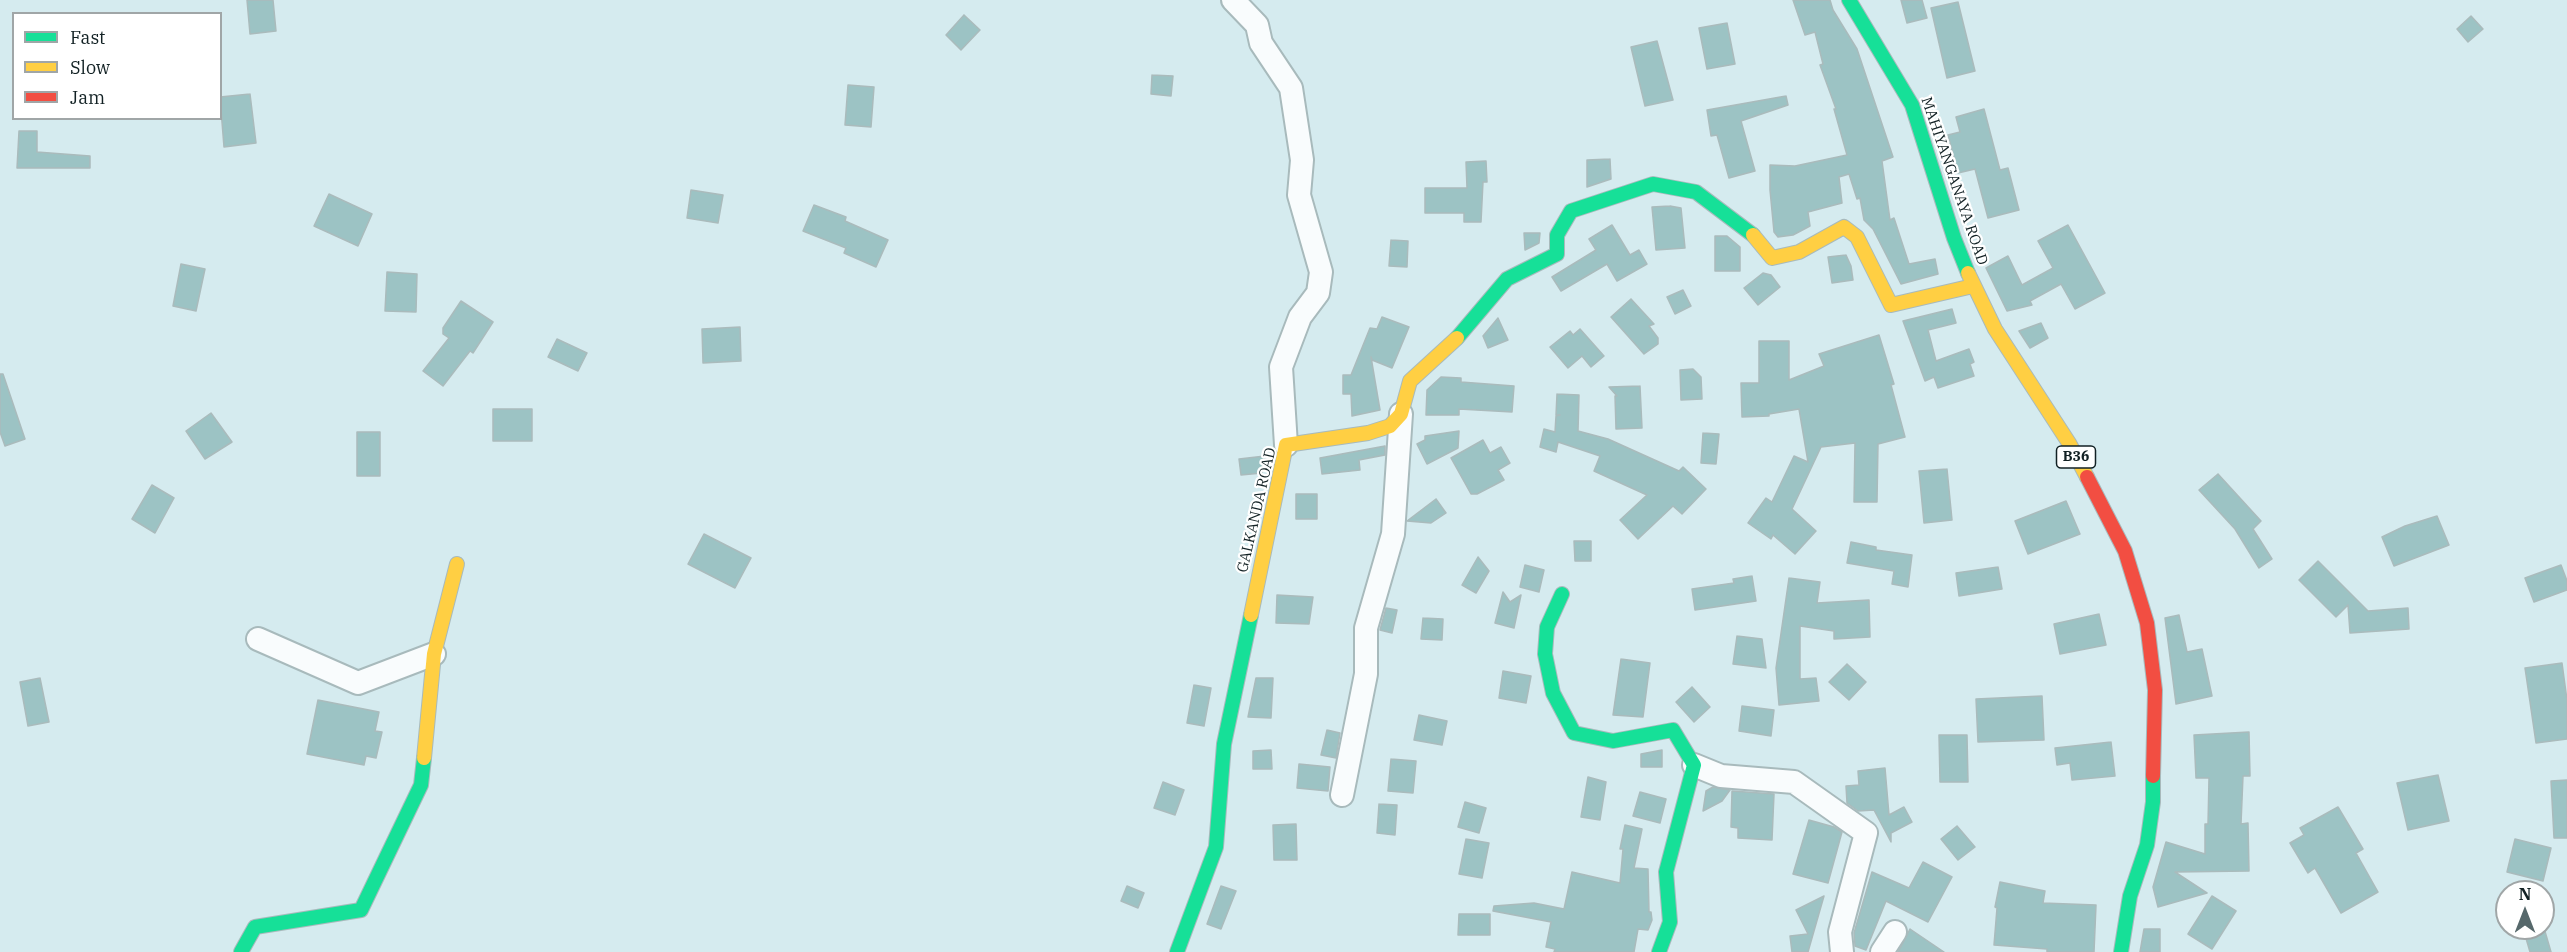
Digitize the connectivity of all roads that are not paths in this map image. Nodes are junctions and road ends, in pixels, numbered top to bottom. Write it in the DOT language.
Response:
graph roads {
  1 [pos="1233,0"];
  2 [pos="1849,0"];
  3 [pos="1973,286"];
  4 [pos="1401,414"];
  5 [pos="1286,445"];
  6 [pos="457,564"];
  7 [pos="1562,594"];
  8 [pos="258,639"];
  9 [pos="434,654"];
  10 [pos="1694,765"];
  11 [pos="1342,795"];
  12 [pos="1895,932"];
  13 [pos="241,952"];
  14 [pos="1178,952"];
  15 [pos="1659,952"];
  16 [pos="1842,952"];
  17 [pos="1882,952"];
  18 [pos="2121,952"];
  1 -- 5 [label="street"];
  2 -- 3 [label="street, MAHIYANGANAYA ROAD / B36"];
  3 -- 4 [label="street"];
  3 -- 18 [label="street, MAHIYANGANAYA ROAD / B36"];
  4 -- 5 [label="street, GALKANDA ROAD"];
  4 -- 11 [label="street"];
  5 -- 14 [label="street, GALKANDA ROAD"];
  6 -- 9 [label="street"];
  7 -- 10 [label="street"];
  8 -- 9 [label="street"];
  9 -- 13 [label="street"];
  10 -- 15 [label="street"];
  10 -- 16 [label="street"];
  12 -- 17 [label="street"];
}
